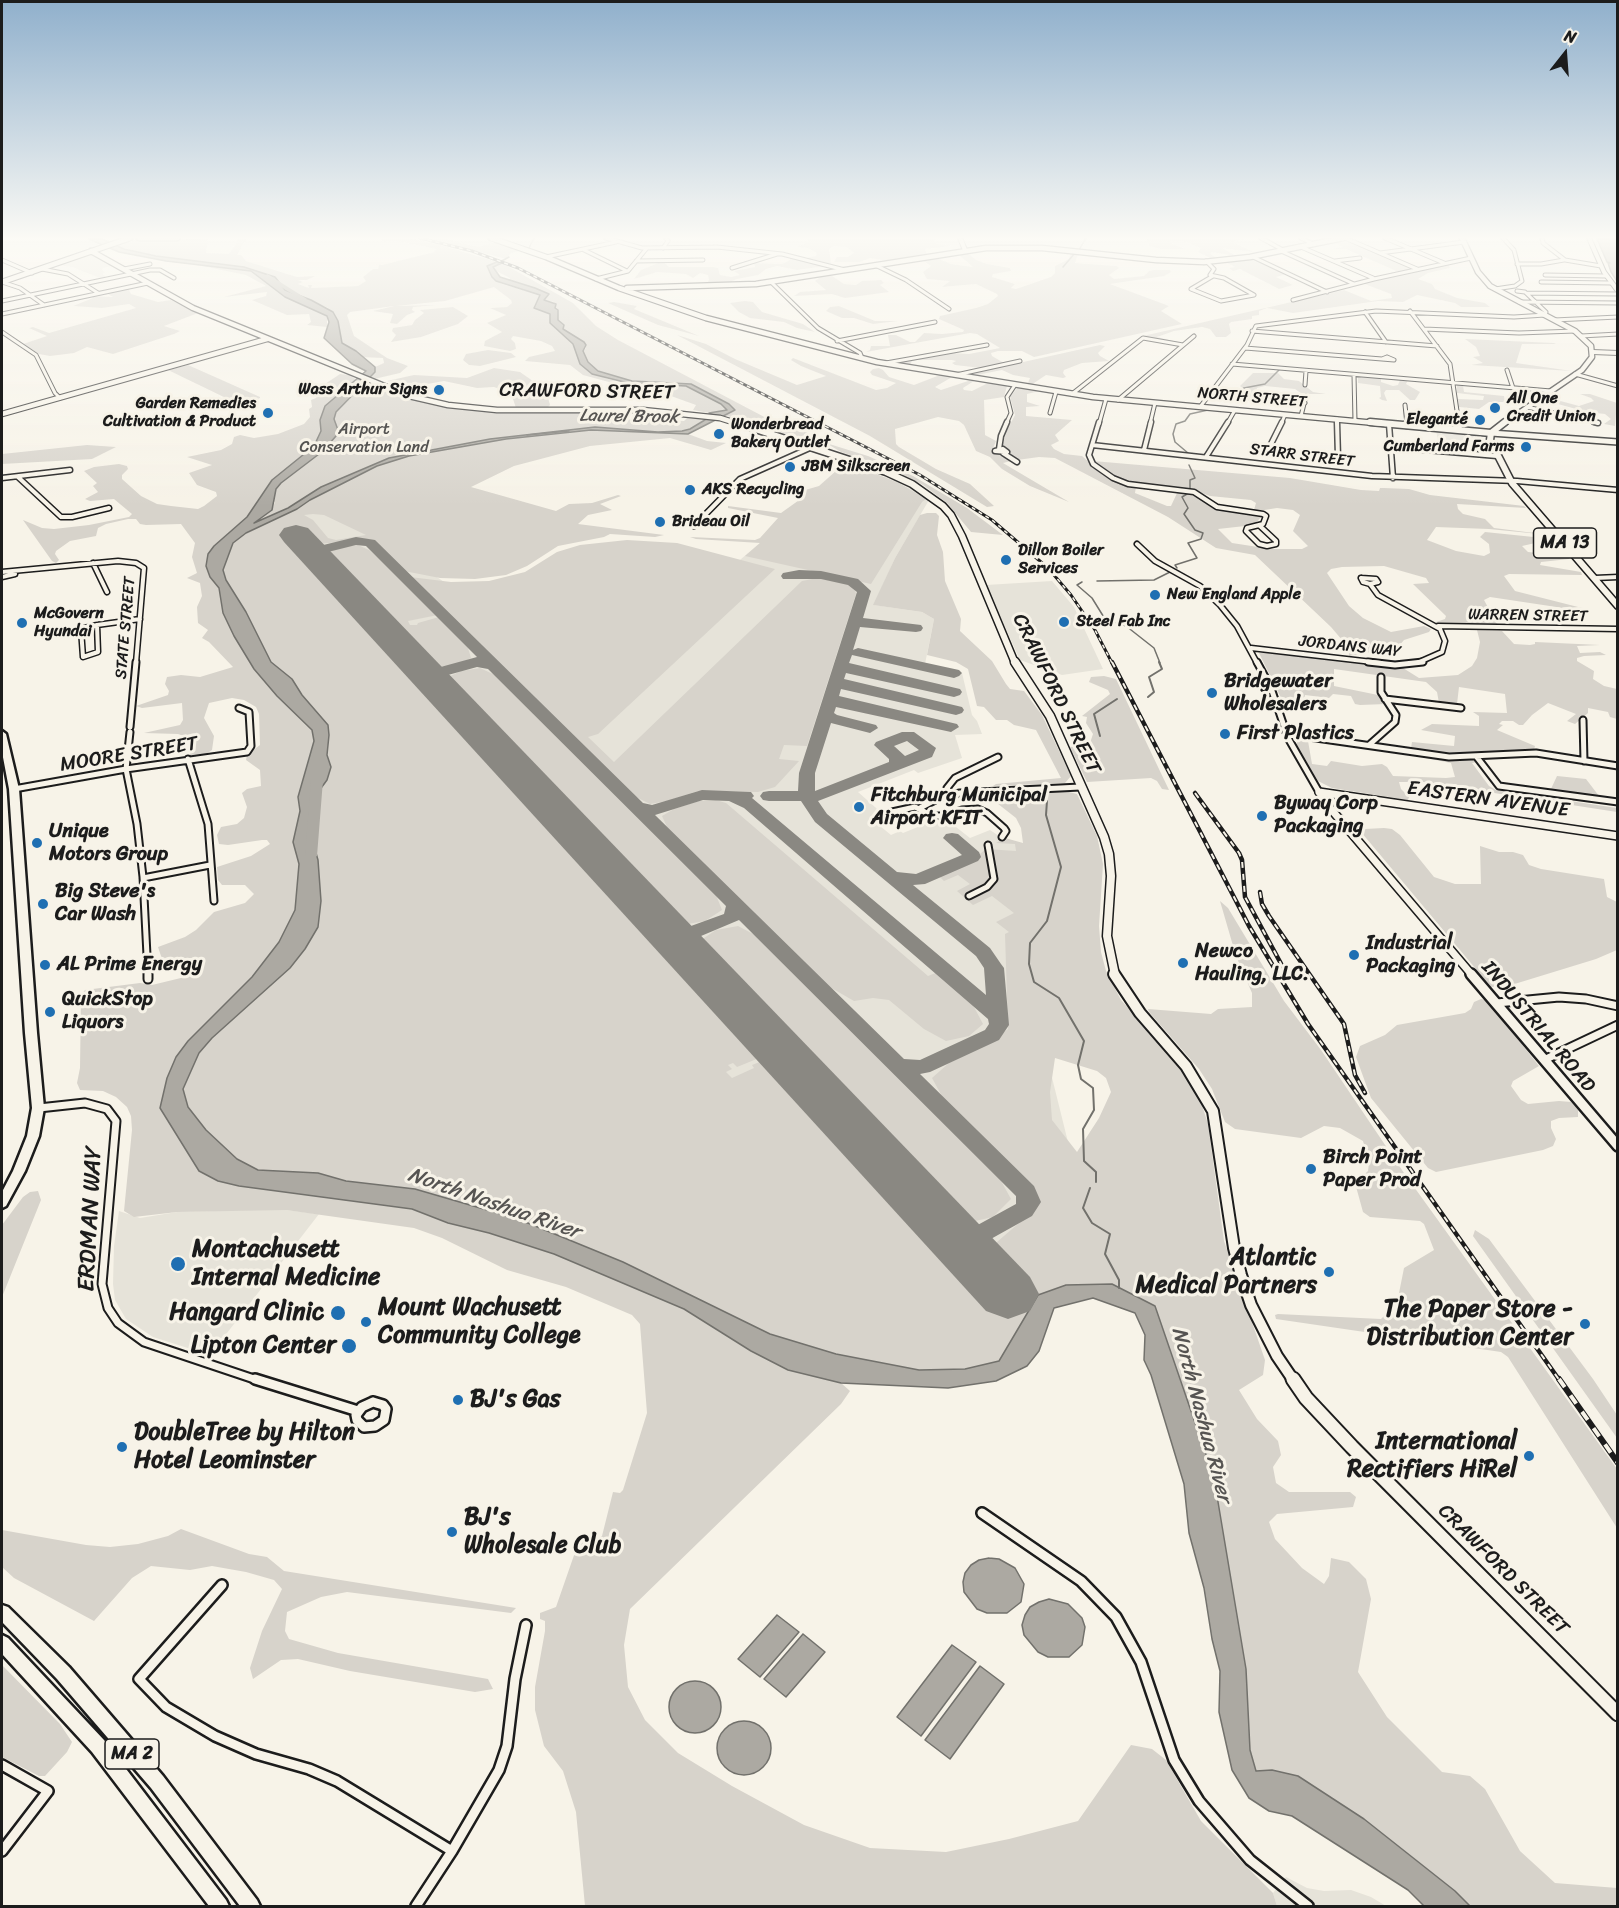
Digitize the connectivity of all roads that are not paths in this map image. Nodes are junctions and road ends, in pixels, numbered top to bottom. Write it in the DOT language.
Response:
graph roads {
  1 [pos="238,327"];
  2 [pos="739,327"];
  3 [pos="817,327"];
  4 [pos="909,327"];
  5 [pos="1256,327"];
  6 [pos="1376,327"];
  7 [pos="1567,327"];
  8 [pos="1424,329"];
  9 [pos="1252,331"];
  10 [pos="1575,331"];
  11 [pos="2,332"];
  12 [pos="1617,334"];
  13 [pos="1194,336"];
  14 [pos="1581,336"];
  15 [pos="267,339"];
  16 [pos="837,341"];
  17 [pos="1386,342"];
  18 [pos="987,345"];
  19 [pos="1183,345"];
  20 [pos="1437,346"];
  21 [pos="1245,348"];
  22 [pos="1593,352"];
  23 [pos="1617,353"];
  24 [pos="862,358"];
  25 [pos="1382,359"];
  26 [pos="1020,361"];
  27 [pos="886,363"];
  28 [pos="1232,364"];
  29 [pos="1507,370"];
  30 [pos="1306,371"];
  31 [pos="1575,374"];
  32 [pos="956,375"];
  33 [pos="1354,375"];
  34 [pos="1452,383"];
  35 [pos="1015,385"];
  36 [pos="1305,385"];
  37 [pos="1617,386"];
  38 [pos="1513,388"];
  39 [pos="1551,391"];
  40 [pos="1056,392"];
  41 [pos="1072,394"];
  42 [pos="1279,395"];
  43 [pos="1306,396"];
  44 [pos="60,398"];
  45 [pos="1106,399"];
  46 [pos="1118,400"];
  47 [pos="1155,403"];
  48 [pos="1305,403"];
  49 [pos="1405,405"];
  50 [pos="1200,407"];
  51 [pos="1527,407"];
  52 [pos="1235,410"];
  53 [pos="1050,413"];
  54 [pos="2,414"];
  55 [pos="1285,415"];
  56 [pos="1301,416"];
  57 [pos="1337,419"];
  58 [pos="1354,421"];
  59 [pos="1598,423"];
  60 [pos="1389,424"];
  61 [pos="1407,426"];
  62 [pos="1497,427"];
  63 [pos="1460,430"];
  64 [pos="1510,434"];
  65 [pos="1491,437"];
  66 [pos="1617,442"];
  67 [pos="1092,445"];
  68 [pos="1270,446"];
  69 [pos="813,447"];
  70 [pos="1390,447"];
  71 [pos="1144,450"];
  72 [pos="1497,456"];
  73 [pos="1206,457"];
  74 [pos="1338,457"];
  75 [pos="1017,462"];
  76 [pos="70,470"];
  77 [pos="18,477"];
  78 [pos="2,478"];
  79 [pos="1393,478"];
  80 [pos="1510,481"];
  81 [pos="1617,489"];
  82 [pos="109,508"];
  83 [pos="694,526"];
  84 [pos="1260,526"];
  85 [pos="1137,544"];
  86 [pos="93,563"];
  87 [pos="37,569"];
  88 [pos="2,572"];
  89 [pos="2,577"];
  90 [pos="1595,578"];
  91 [pos="1617,578"];
  92 [pos="1370,584"];
  93 [pos="106,592"];
  94 [pos="1617,606"];
  95 [pos="140,619"];
  96 [pos="97,625"];
  97 [pos="1437,626"];
  98 [pos="1617,629"];
  99 [pos="1251,648"];
  100 [pos="1381,678"];
  101 [pos="1385,699"];
  102 [pos="239,708"];
  103 [pos="1461,708"];
  104 [pos="1583,720"];
  105 [pos="2,734"];
  106 [pos="1288,734"];
  107 [pos="1369,745"];
  108 [pos="1476,756"];
  109 [pos="998,757"];
  110 [pos="188,759"];
  111 [pos="1584,761"];
  112 [pos="1617,767"];
  113 [pos="126,769"];
  114 [pos="1080,787"];
  115 [pos="14,789"];
  116 [pos="1319,792"];
  117 [pos="951,795"];
  118 [pos="1617,802"];
  119 [pos="920,808"];
  120 [pos="892,812"];
  121 [pos="1617,836"];
  122 [pos="1002,837"];
  123 [pos="988,845"];
  124 [pos="210,865"];
  125 [pos="143,878"];
  126 [pos="969,896"];
  127 [pos="214,901"];
  128 [pos="148,979"];
  129 [pos="1497,1003"];
  130 [pos="1617,1006"];
  131 [pos="1617,1025"];
  132 [pos="1544,1060"];
  133 [pos="38,1108"];
  134 [pos="1617,1146"];
  135 [pos="19,1171"];
  136 [pos="2,1190"];
  137 [pos="2,1203"];
  138 [pos="358,1411"];
  139 [pos="982,1513"];
  140 [pos="222,1585"];
  141 [pos="2,1612"];
  142 [pos="526,1625"];
  143 [pos="2,1643"];
  144 [pos="1617,1714"];
  145 [pos="2,1765"];
  146 [pos="2,1851"];
  147 [pos="452,1851"];
  148 [pos="220,1906"];
  149 [pos="251,1906"];
  150 [pos="416,1906"];
  151 [pos="1308,1906"];
  1 -- 15 [label="main road, CRAWFORD STREET"];
  2 -- 24 [label="main road, NORTH STREET"];
  3 -- 16 [label="street"];
  4 -- 16 [label="street"];
  5 -- 9 [label="street"];
  6 -- 17 [label="street"];
  7 -- 10 [label="main road"];
  8 -- 10 [label="street"];
  8 -- 20 [label="street"];
  9 -- 17 [label="street"];
  9 -- 21 [label="street"];
  10 -- 14 [label="main road"];
  11 -- 44 [label="street"];
  12 -- 14 [label="street"];
  13 -- 19 [label="street"];
  14 -- 22 [label="main road"];
  15 -- 44 [label="main road"];
  15 -- 69 [label="main road, CRAWFORD STREET"];
  16 -- 24 [label="street"];
  17 -- 20 [label="street"];
  18 -- 27 [label="street"];
  19 -- 41 [label="street"];
  19 -- 46 [label="street"];
  20 -- 34 [label="street"];
  21 -- 25 [label="street"];
  21 -- 28 [label="street"];
  22 -- 23 [label="street"];
  22 -- 31 [label="main road"];
  24 -- 27 [label="main road, NORTH STREET"];
  26 -- 32 [label="street"];
  27 -- 32 [label="main road, NORTH STREET"];
  28 -- 30 [label="street"];
  28 -- 50 [label="street"];
  29 -- 38 [label="street"];
  30 -- 33 [label="street"];
  30 -- 36 [label="street"];
  31 -- 37 [label="street"];
  31 -- 39 [label="main road"];
  32 -- 35 [label="main road, NORTH STREET"];
  33 -- 34 [label="street"];
  33 -- 58 [label="street"];
  34 -- 38 [label="street"];
  34 -- 63 [label="street"];
  35 -- 40 [label="main road, NORTH STREET"];
  35 -- 75 [label="street"];
  38 -- 39 [label="street"];
  39 -- 51 [label="main road"];
  40 -- 41 [label="main road, NORTH STREET"];
  40 -- 53 [label="street"];
  41 -- 45 [label="main road, NORTH STREET"];
  42 -- 48 [label="street"];
  43 -- 48 [label="street"];
  44 -- 54 [label="main road"];
  45 -- 46 [label="main road, NORTH STREET"];
  45 -- 67 [label="street"];
  46 -- 47 [label="main road, NORTH STREET"];
  47 -- 50 [label="main road, NORTH STREET"];
  47 -- 71 [label="street"];
  48 -- 56 [label="street"];
  49 -- 61 [label="street"];
  50 -- 52 [label="main road, NORTH STREET"];
  51 -- 59 [label="street"];
  51 -- 62 [label="main road"];
  52 -- 55 [label="main road, NORTH STREET"];
  52 -- 73 [label="street"];
  55 -- 56 [label="main road, NORTH STREET"];
  55 -- 68 [label="street"];
  56 -- 57 [label="main road, NORTH STREET"];
  57 -- 58 [label="main road, NORTH STREET"];
  57 -- 74 [label="street"];
  58 -- 60 [label="main road, NORTH STREET"];
  60 -- 61 [label="main road, NORTH STREET"];
  60 -- 70 [label="street"];
  61 -- 63 [label="main road, NORTH STREET"];
  62 -- 64 [label="street"];
  62 -- 65 [label="main road"];
  63 -- 65 [label="main road, NORTH STREET"];
  64 -- 65 [label="street"];
  64 -- 66 [label="street"];
  65 -- 72 [label="main road, MA 13"];
  67 -- 71 [label="street, STARR STREET"];
  67 -- 84 [label="street"];
  69 -- 83 [label="street"];
  69 -- 114 [label="main road, CRAWFORD STREET"];
  70 -- 72 [label="street"];
  70 -- 79 [label="street"];
  71 -- 73 [label="street, STARR STREET"];
  72 -- 80 [label="main road, MA 13"];
  73 -- 79 [label="street, STARR STREET"];
  76 -- 77 [label="street"];
  77 -- 78 [label="street"];
  77 -- 82 [label="street"];
  79 -- 80 [label="street, STARR STREET"];
  80 -- 81 [label="street, STARR STREET"];
  80 -- 90 [label="main road, MA 13"];
  84 -- 84 [label="street"];
  85 -- 99 [label="street, INDUSTRIAL ROAD"];
  86 -- 87 [label="street, STATE STREET"];
  86 -- 93 [label="street"];
  86 -- 95 [label="street, STATE STREET"];
  87 -- 88 [label="street, STATE STREET"];
  87 -- 89 [label="street"];
  90 -- 91 [label="street"];
  90 -- 94 [label="main road, MA 13"];
  92 -- 97 [label="street"];
  95 -- 96 [label="street"];
  95 -- 113 [label="street, STATE STREET"];
  96 -- 96 [label="street"];
  97 -- 98 [label="street, WARREN STREET"];
  97 -- 99 [label="street, JORDANS WAY"];
  99 -- 106 [label="street, INDUSTRIAL ROAD"];
  100 -- 101 [label="street"];
  101 -- 103 [label="street"];
  101 -- 107 [label="street"];
  102 -- 110 [label="street, MOORE STREET"];
  104 -- 111 [label="street"];
  105 -- 115 [label="highway"];
  106 -- 107 [label="street"];
  106 -- 116 [label="street, INDUSTRIAL ROAD"];
  107 -- 108 [label="street"];
  108 -- 111 [label="street"];
  108 -- 118 [label="street"];
  109 -- 117 [label="street"];
  110 -- 113 [label="street, MOORE STREET"];
  110 -- 124 [label="street"];
  111 -- 112 [label="street"];
  113 -- 115 [label="street, MOORE STREET"];
  113 -- 125 [label="street, STATE STREET"];
  114 -- 117 [label="street"];
  114 -- 144 [label="main road, CRAWFORD STREET"];
  115 -- 133 [label="highway"];
  116 -- 121 [label="street, EASTERN AVENUE"];
  116 -- 129 [label="street, INDUSTRIAL ROAD"];
  117 -- 119 [label="street"];
  119 -- 120 [label="street"];
  119 -- 122 [label="street"];
  123 -- 126 [label="street"];
  124 -- 125 [label="street"];
  124 -- 127 [label="street"];
  125 -- 128 [label="street, STATE STREET"];
  129 -- 130 [label="street"];
  129 -- 132 [label="street, INDUSTRIAL ROAD"];
  131 -- 132 [label="street"];
  132 -- 134 [label="street, INDUSTRIAL ROAD"];
  133 -- 135 [label="highway"];
  133 -- 138 [label="street, ERDMAN WAY"];
  135 -- 136 [label="highway"];
  135 -- 137 [label="highway"];
  139 -- 151 [label="street"];
  140 -- 147 [label="street"];
  141 -- 149 [label="highway, MA 2"];
  142 -- 147 [label="street"];
  143 -- 148 [label="highway, MA 2"];
  145 -- 146 [label="street"];
  147 -- 150 [label="street"];
}
